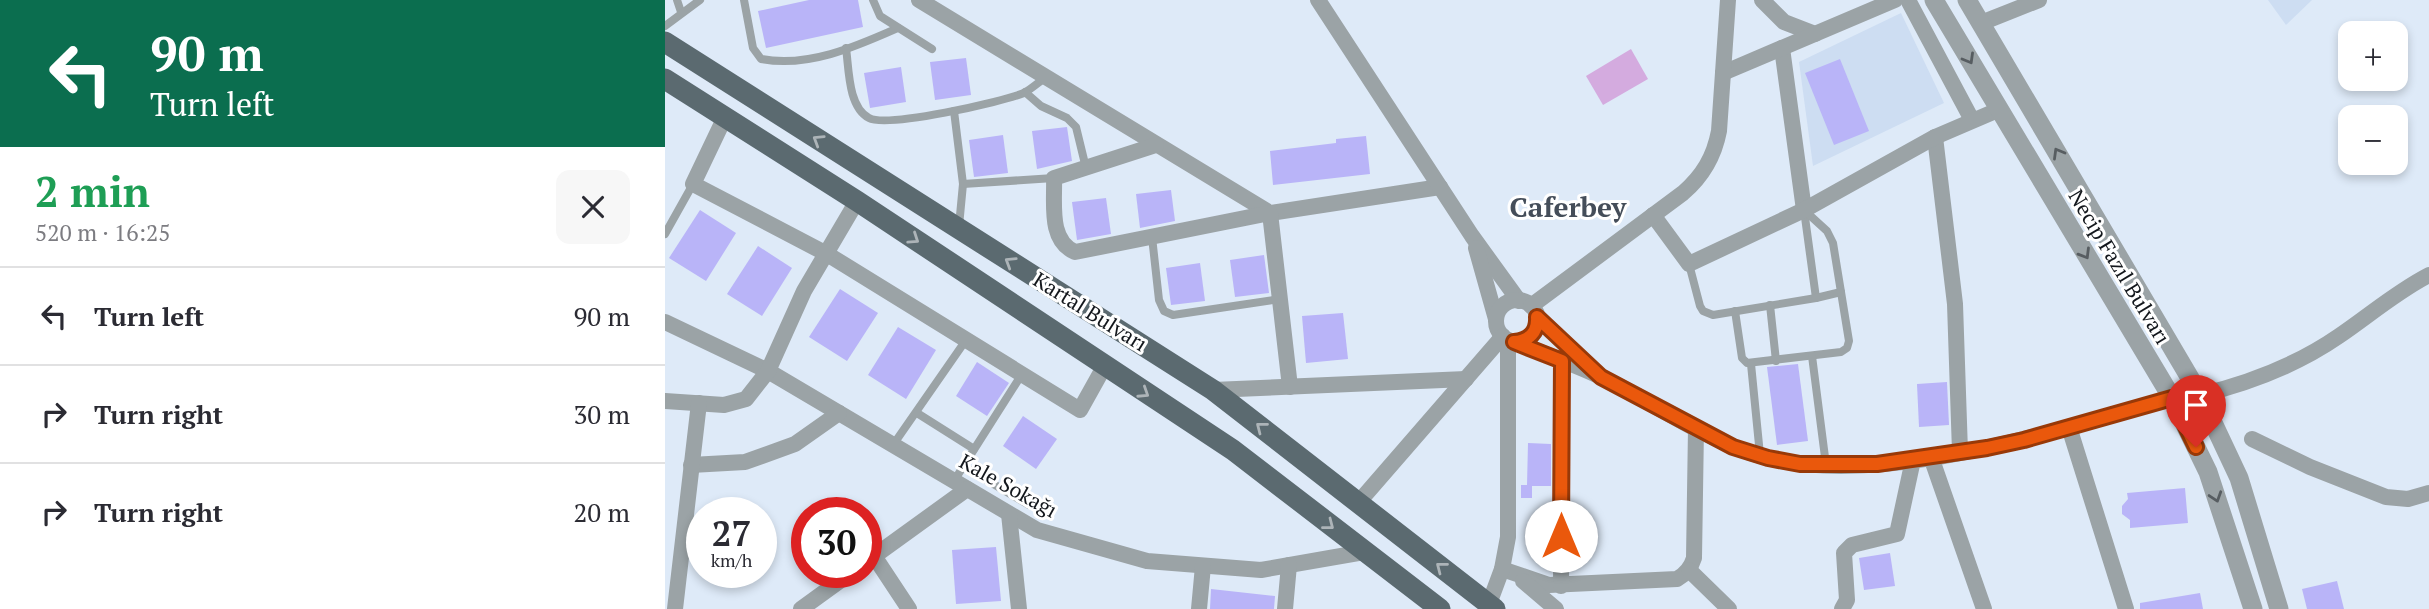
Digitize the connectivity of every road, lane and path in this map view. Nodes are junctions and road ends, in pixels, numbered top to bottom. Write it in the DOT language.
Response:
graph roads {
  1 [pos="677,0"];
  2 [pos="700,0"];
  3 [pos="744,0"];
  4 [pos="873,0"];
  5 [pos="919,0"];
  6 [pos="1318,0"];
  7 [pos="1728,0"];
  8 [pos="1762,0"];
  9 [pos="1895,0"];
  10 [pos="1908,0"];
  11 [pos="1934,0"];
  12 [pos="2039,0"];
  13 [pos="1970,1"];
  14 [pos="681,12"];
  15 [pos="1981,23"];
  16 [pos="665,26"];
  17 [pos="898,28"];
  18 [pos="1815,34"];
  19 [pos="665,42"];
  20 [pos="846,48"];
  21 [pos="1782,48"];
  22 [pos="932,50"];
  23 [pos="1723,73"];
  24 [pos="1046,77"];
  25 [pos="665,79"];
  26 [pos="1025,92"];
  27 [pos="1998,110"];
  28 [pos="954,111"];
  29 [pos="724,119"];
  30 [pos="1972,120"];
  31 [pos="1935,138"];
  32 [pos="1156,145"];
  33 [pos="1086,168"];
  34 [pos="1054,178"];
  35 [pos="693,184"];
  36 [pos="963,184"];
  37 [pos="1440,187"];
  38 [pos="857,201"];
  39 [pos="1804,210"];
  40 [pos="1270,213"];
  41 [pos="1653,215"];
  42 [pos="959,229"];
  43 [pos="665,234"];
  44 [pos="1472,236"];
  45 [pos="1152,237"];
  46 [pos="827,254"];
  47 [pos="1689,264"];
  48 [pos="2429,275"];
  49 [pos="1841,292"];
  50 [pos="1816,298"];
  51 [pos="1280,299"];
  52 [pos="1770,305"];
  53 [pos="1529,308"];
  54 [pos="1735,311"];
  55 [pos="1496,319"];
  56 [pos="665,321"];
  57 [pos="1508,339"];
  58 [pos="966,340"];
  59 [pos="1812,356"];
  60 [pos="1562,361"];
  61 [pos="1776,361"];
  62 [pos="1751,364"];
  63 [pos="1104,367"];
  64 [pos="768,371"];
  65 [pos="1022,374"];
  66 [pos="1601,377"];
  67 [pos="1466,379"];
  68 [pos="1290,387"];
  69 [pos="1213,390"];
  70 [pos="2200,395"];
  71 [pos="2172,398"];
  72 [pos="665,401"];
  73 [pos="699,403"];
  74 [pos="839,413"];
  75 [pos="917,413"];
  76 [pos="1696,428"];
  77 [pos="2069,428"];
  78 [pos="2252,439"];
  79 [pos="893,445"];
  80 [pos="974,449"];
  81 [pos="1960,452"];
  82 [pos="1760,456"];
  83 [pos="1931,457"];
  84 [pos="1913,460"];
  85 [pos="691,465"];
  86 [pos="1826,465"];
  87 [pos="963,466"];
  88 [pos="961,485"];
  89 [pos="2429,493"];
  90 [pos="1358,503"];
  91 [pos="1029,505"];
  92 [pos="1009,514"];
  93 [pos="882,549"];
  94 [pos="1364,552"];
  95 [pos="1289,565"];
  96 [pos="1203,566"];
  97 [pos="1689,570"];
  98 [pos="1509,573"];
  99 [pos="882,574"];
  100 [pos="1561,586"];
  101 [pos="830,588"];
  102 [pos="1492,607"];
  103 [pos="675,609"];
  104 [pos="801,609"];
  105 [pos="909,609"];
  106 [pos="1019,609"];
  107 [pos="1199,609"];
  108 [pos="1285,609"];
  109 [pos="1440,609"];
  110 [pos="1556,609"];
  111 [pos="1729,609"];
  112 [pos="1842,609"];
  113 [pos="1983,609"];
  114 [pos="2126,609"];
  115 [pos="2253,609"];
  116 [pos="2280,609"];
  1 -- 14 [label="lane"];
  2 -- 14 [label="lane"];
  3 -- 20 [label="lane"];
  4 -- 17 [label="lane"];
  5 -- 24 [label="street"];
  6 -- 37 [label="street"];
  7 -- 23 [label="street"];
  8 -- 18 [label="street"];
  9 -- 18 [label="street"];
  10 -- 30 [label="street"];
  11 -- 27 [label="street, Necip Fazıl Bulvarı, one-way"];
  12 -- 15 [label="street"];
  13 -- 15 [label="street, Necip Fazıl Bulvarı"];
  14 -- 16 [label="lane"];
  70 -- 15 [label="street, Necip Fazıl Bulvarı, one-way"];
  17 -- 20 [label="lane"];
  17 -- 22 [label="lane"];
  18 -- 21 [label="street"];
  42 -- 19 [label="main road, Kartal Bulvarı, one-way"];
  20 -- 28 [label="lane"];
  21 -- 23 [label="street"];
  21 -- 39 [label="street"];
  23 -- 41 [label="street"];
  24 -- 26 [label="lane"];
  24 -- 32 [label="street"];
  25 -- 29 [label="main road, Kartal Bulvarı"];
  26 -- 28 [label="lane"];
  26 -- 33 [label="lane"];
  27 -- 30 [label="street"];
  27 -- 71 [label="street, Necip Fazıl Bulvarı, one-way"];
  28 -- 36 [label="lane"];
  29 -- 35 [label="street"];
  29 -- 38 [label="main road, Kartal Bulvarı"];
  30 -- 31 [label="street"];
  31 -- 39 [label="street"];
  31 -- 81 [label="street"];
  32 -- 33 [label="street"];
  32 -- 40 [label="street"];
  33 -- 34 [label="street"];
  34 -- 36 [label="lane"];
  34 -- 45 [label="street"];
  35 -- 43 [label="lane"];
  35 -- 46 [label="street"];
  36 -- 42 [label="lane"];
  37 -- 40 [label="street"];
  37 -- 44 [label="street"];
  38 -- 46 [label="street"];
  38 -- 63 [label="main road, Kartal Bulvarı, one-way"];
  39 -- 47 [label="street"];
  39 -- 49 [label="lane"];
  39 -- 50 [label="lane"];
  40 -- 45 [label="street"];
  40 -- 51 [label="street"];
  41 -- 47 [label="street"];
  41 -- 53 [label="street"];
  69 -- 42 [label="main road, Kartal Bulvarı, one-way"];
  44 -- 53 [label="street"];
  44 -- 55 [label="street"];
  45 -- 51 [label="lane"];
  46 -- 58 [label="street"];
  46 -- 64 [label="street"];
  47 -- 54 [label="lane"];
  48 -- 70 [label="street"];
  49 -- 50 [label="lane"];
  49 -- 59 [label="lane"];
  50 -- 52 [label="lane"];
  51 -- 68 [label="street"];
  52 -- 54 [label="lane"];
  52 -- 61 [label="lane"];
  53 -- 55 [label="street"];
  53 -- 57 [label="street"];
  53 -- 66 [label="street"];
  54 -- 62 [label="lane"];
  55 -- 57 [label="street"];
  56 -- 64 [label="street, Kale Sokağı"];
  57 -- 60 [label="street"];
  57 -- 67 [label="street"];
  57 -- 98 [label="street"];
  58 -- 65 [label="street"];
  58 -- 75 [label="lane"];
  59 -- 61 [label="lane"];
  59 -- 86 [label="lane"];
  60 -- 66 [label="street"];
  60 -- 100 [label="street"];
  61 -- 62 [label="lane"];
  62 -- 82 [label="lane"];
  63 -- 65 [label="street"];
  63 -- 94 [label="main road, Kartal Bulvarı, one-way"];
  64 -- 73 [label="street"];
  64 -- 74 [label="street, Kale Sokağı"];
  65 -- 80 [label="lane"];
  66 -- 76 [label="street"];
  67 -- 68 [label="street"];
  67 -- 90 [label="street"];
  68 -- 69 [label="street"];
  90 -- 69 [label="main road, Kartal Bulvarı, one-way"];
  70 -- 116 [label="street, Necip Fazıl Bulvarı"];
  71 -- 77 [label="street"];
  71 -- 115 [label="street, Necip Fazıl Bulvarı, one-way"];
  72 -- 73 [label="street"];
  73 -- 85 [label="street"];
  74 -- 79 [label="street, Kale Sokağı"];
  74 -- 85 [label="street"];
  75 -- 79 [label="lane"];
  75 -- 80 [label="lane"];
  76 -- 82 [label="street"];
  76 -- 97 [label="street"];
  77 -- 81 [label="street"];
  77 -- 114 [label="street"];
  78 -- 89 [label="street"];
  79 -- 88 [label="street, Kale Sokağı"];
  80 -- 87 [label="lane"];
  81 -- 83 [label="street"];
  82 -- 86 [label="street"];
  83 -- 84 [label="street"];
  83 -- 113 [label="street"];
  84 -- 86 [label="street"];
  84 -- 112 [label="street"];
  85 -- 103 [label="street"];
  87 -- 88 [label="lane"];
  87 -- 91 [label="lane"];
  88 -- 92 [label="street, Kale Sokağı"];
  88 -- 93 [label="street"];
  102 -- 90 [label="main road, Kartal Bulvarı, one-way"];
  92 -- 96 [label="street, Kale Sokağı"];
  92 -- 106 [label="street"];
  94 -- 95 [label="street, Kale Sokağı"];
  94 -- 109 [label="main road, Kartal Bulvarı"];
  95 -- 96 [label="street, Kale Sokağı"];
  95 -- 108 [label="street"];
  96 -- 107 [label="street"];
  97 -- 100 [label="street"];
  97 -- 111 [label="street"];
  98 -- 100 [label="street"];
  98 -- 102 [label="street"];
  98 -- 110 [label="street"];
  99 -- 105 [label="street"];
  101 -- 104 [label="street"];
}
